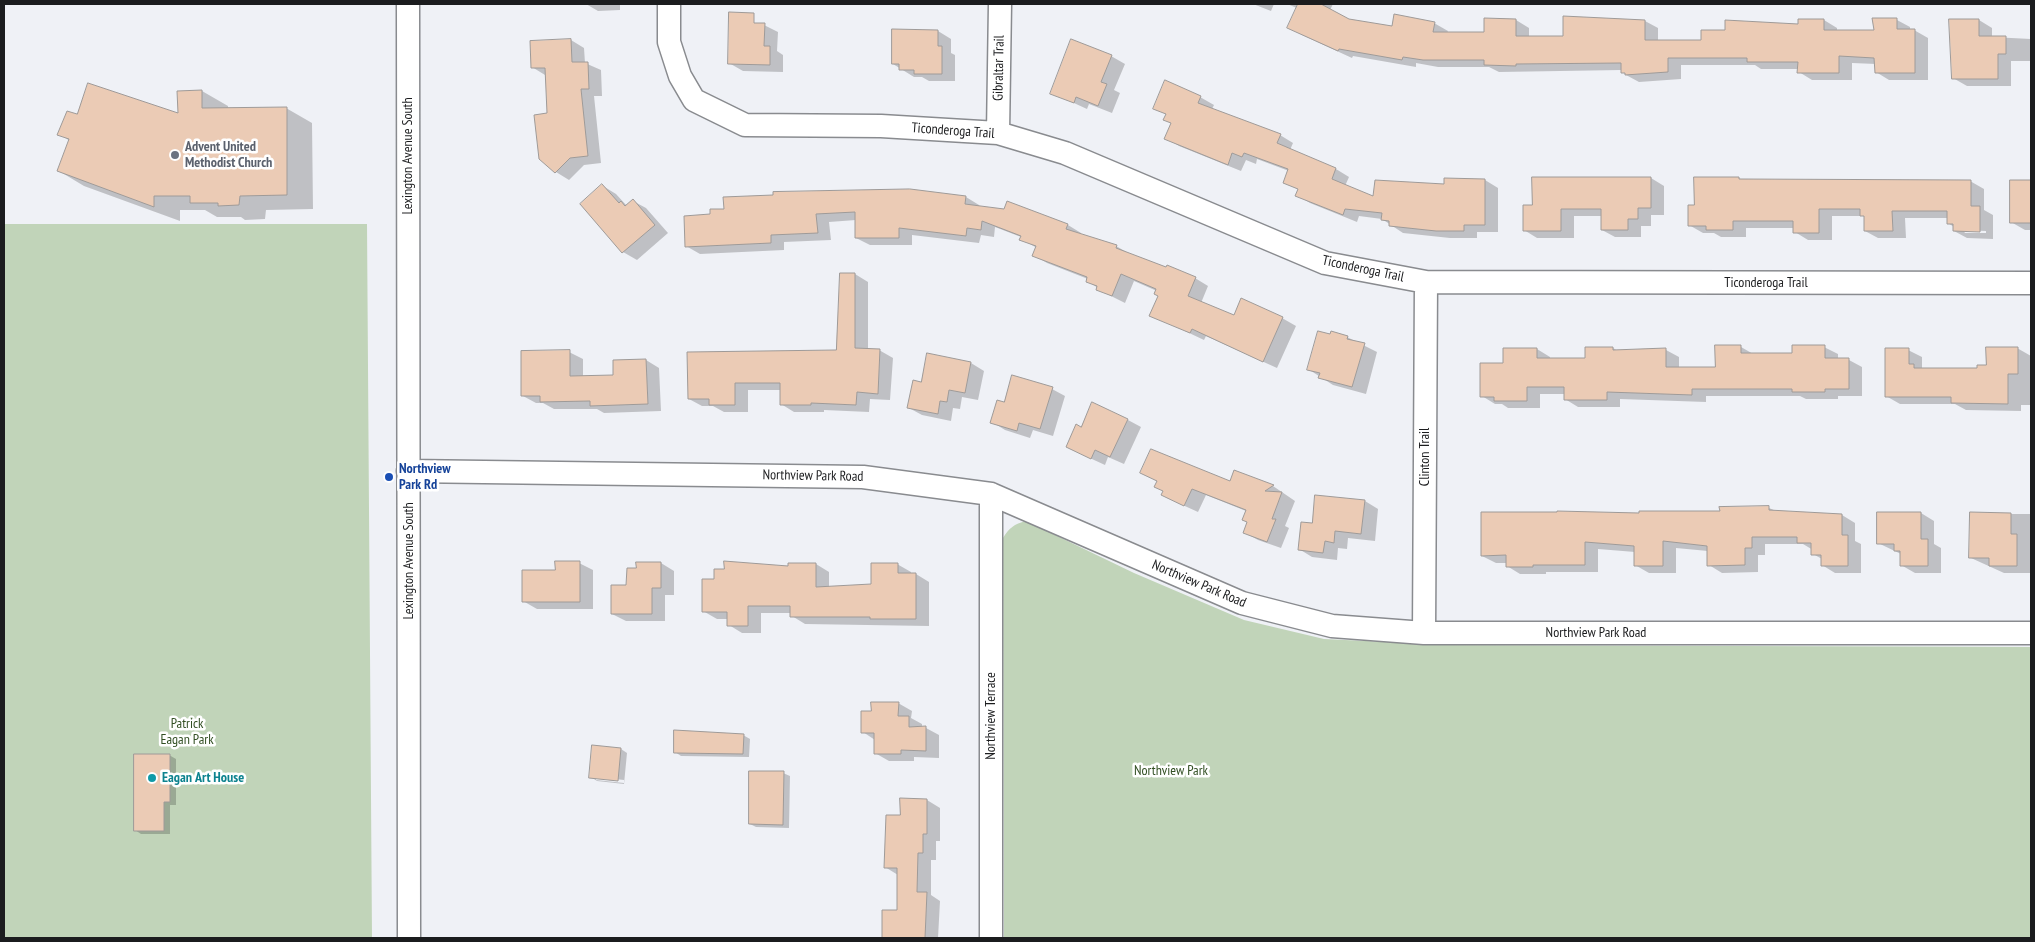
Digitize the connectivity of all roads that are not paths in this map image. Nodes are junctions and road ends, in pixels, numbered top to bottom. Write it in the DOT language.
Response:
graph roads {
  1 [pos="408,4"];
  2 [pos="669,4"];
  3 [pos="1000,4"];
  4 [pos="998,133"];
  5 [pos="1426,282"];
  6 [pos="2031,283"];
  7 [pos="408,471"];
  8 [pos="991,494"];
  9 [pos="1424,632"];
  10 [pos="2031,634"];
  11 [pos="409,938"];
  12 [pos="991,938"];
  1 -- 7 [label="street, Lexington Avenue South"];
  2 -- 4 [label="street, Ticonderoga Trail"];
  3 -- 4 [label="street, Gibraltar Trail"];
  4 -- 5 [label="street, Ticonderoga Trail"];
  5 -- 6 [label="street, Ticonderoga Trail"];
  5 -- 9 [label="street, Clinton Trail"];
  7 -- 8 [label="street, Northview Park Road"];
  7 -- 11 [label="street, Lexington Avenue South"];
  8 -- 9 [label="street, Northview Park Road"];
  8 -- 12 [label="street, Northview Terrace"];
  9 -- 10 [label="street, Northview Park Road"];
}
